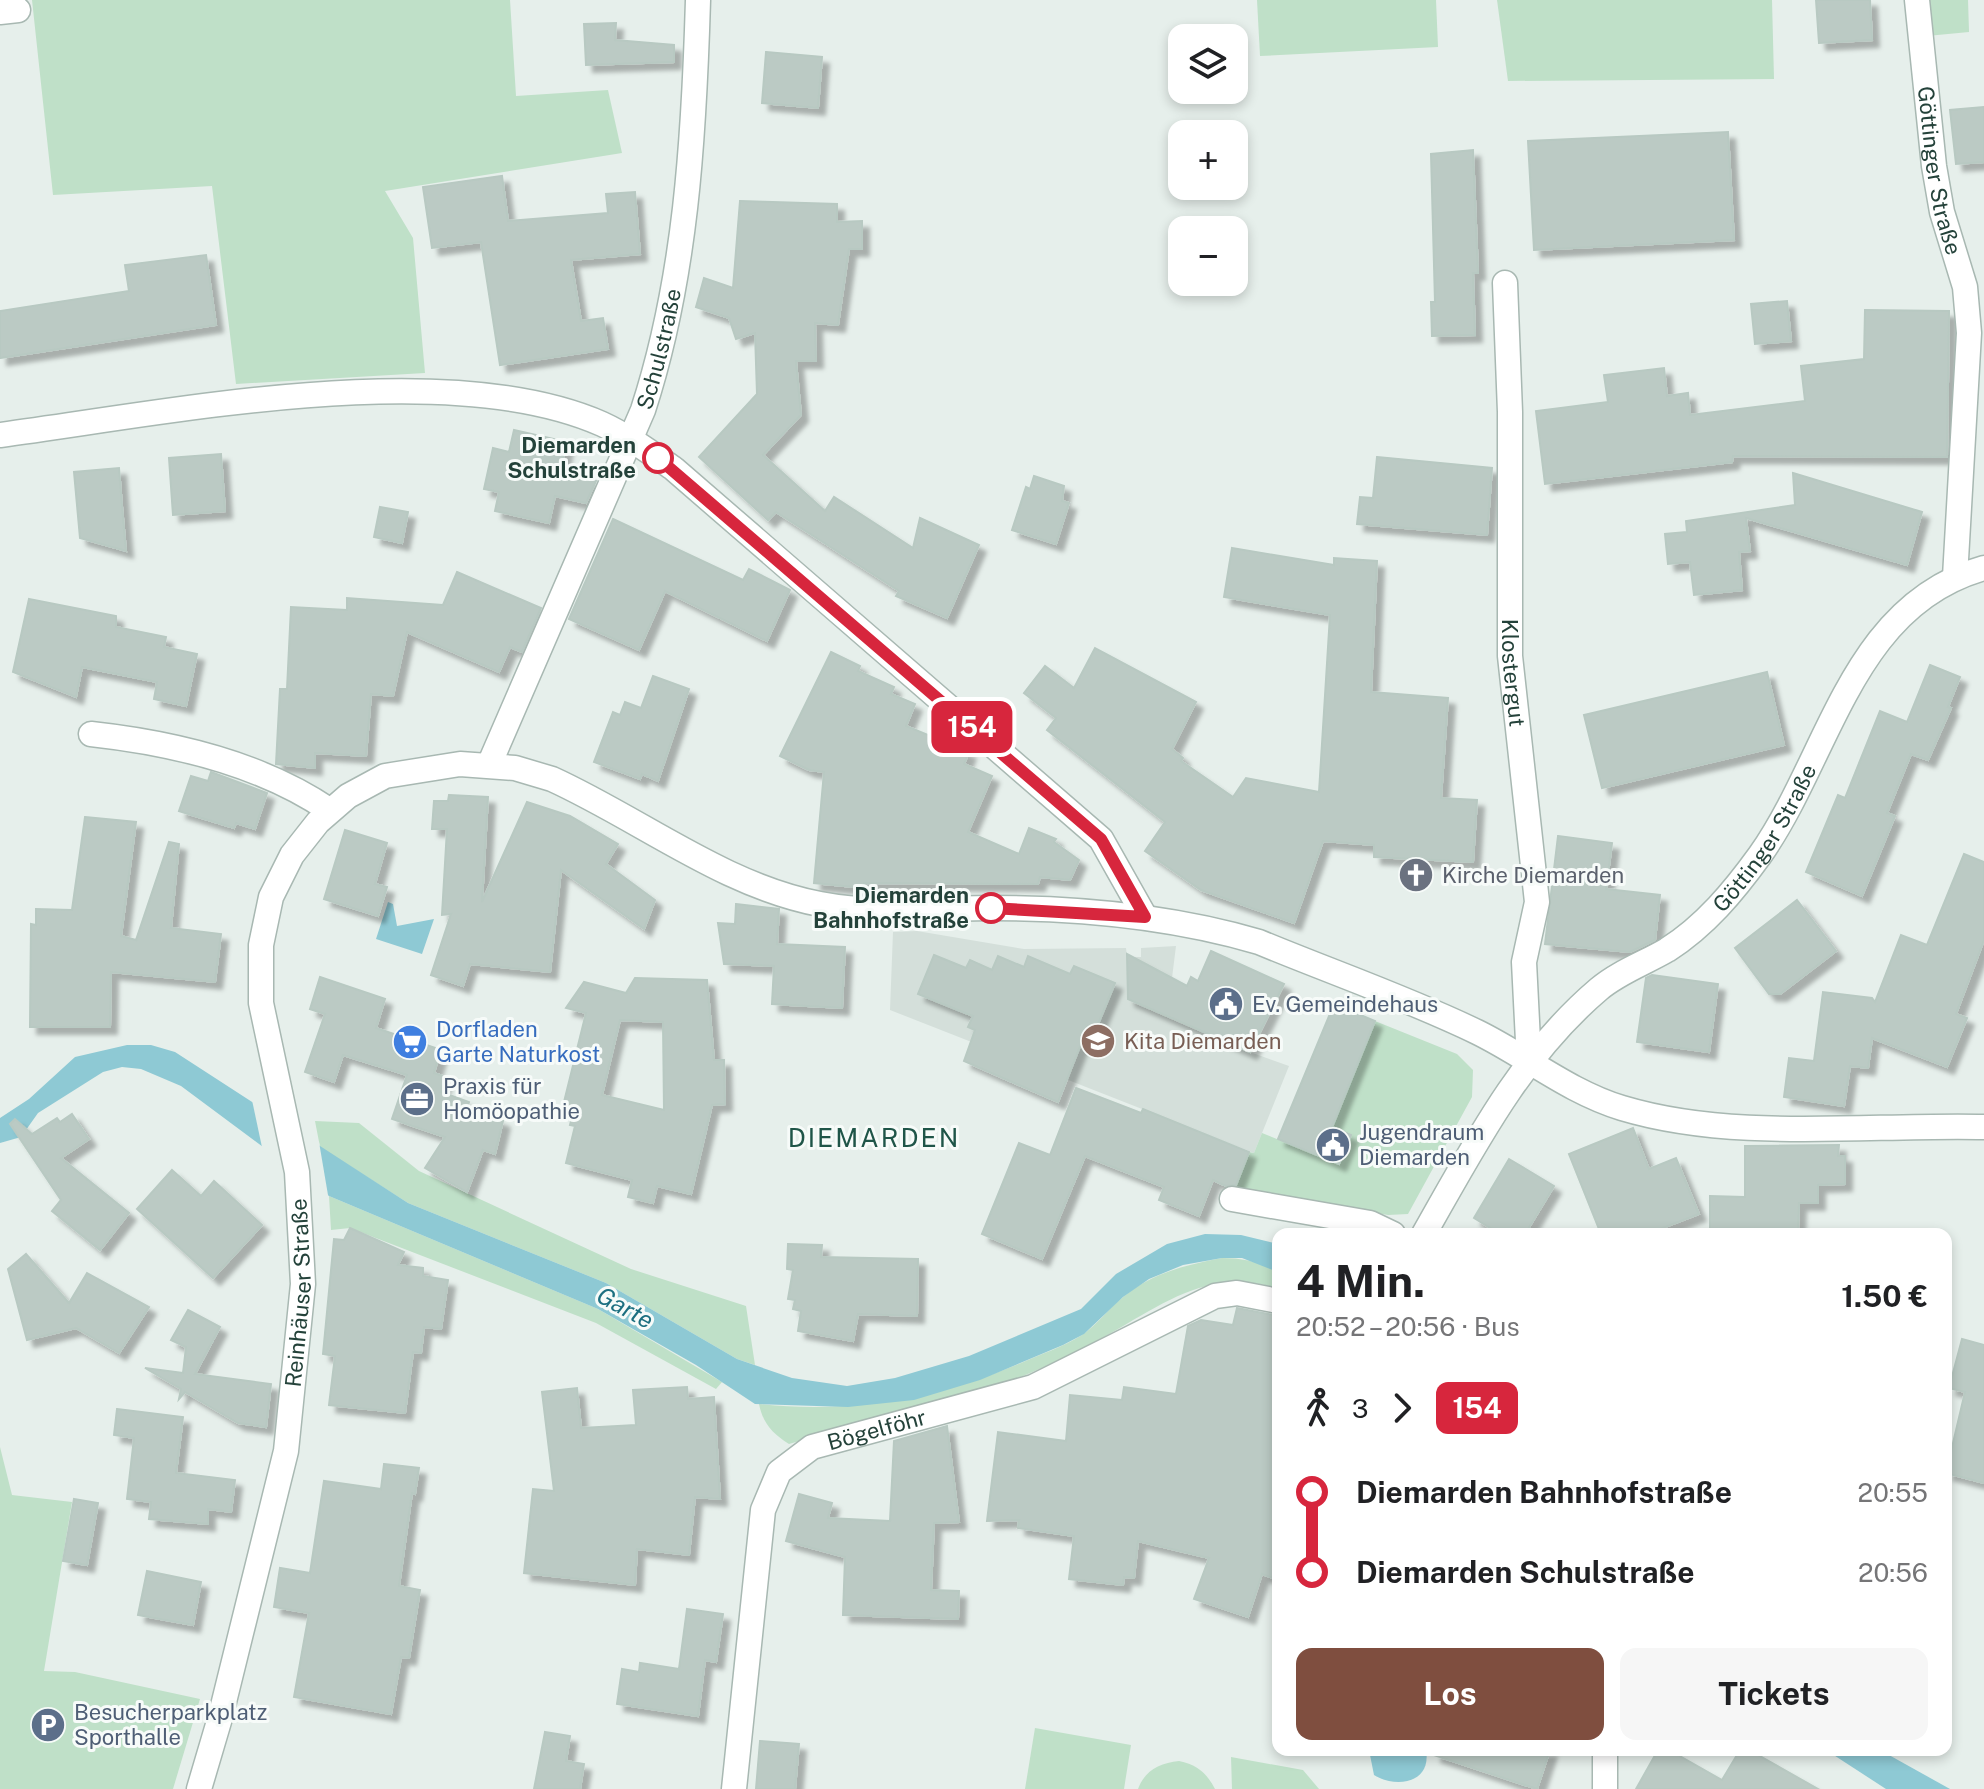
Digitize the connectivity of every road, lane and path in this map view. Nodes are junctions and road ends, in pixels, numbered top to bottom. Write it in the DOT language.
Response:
graph roads {
  1 [pos="698,0"];
  2 [pos="1917,0"];
  3 [pos="1505,283"];
  4 [pos="0,435"];
  5 [pos="629,438"];
  6 [pos="1984,568"];
  7 [pos="1955,577"];
  8 [pos="91,734"];
  9 [pos="489,765"];
  10 [pos="329,810"];
  11 [pos="1145,917"];
  12 [pos="1529,1061"];
  13 [pos="1981,1123"];
  14 [pos="1232,1199"];
  15 [pos="1380,1228"];
  16 [pos="1427,1228"];
  17 [pos="1272,1300"];
  18 [pos="1605,1756"];
  19 [pos="199,1789"];
  20 [pos="734,1789"];
  21 [pos="1605,1789"];
  1 -- 5 [label="street, Schulstraße"];
  2 -- 7 [label="street, Göttinger Straße"];
  3 -- 12 [label="street, Klostergut"];
  4 -- 5 [label="street"];
  5 -- 9 [label="street, Schulstraße"];
  5 -- 11 [label="street"];
  6 -- 7 [label="street, Göttinger Straße"];
  7 -- 12 [label="street, Göttinger Straße"];
  8 -- 10 [label="street"];
  9 -- 10 [label="street, Reinhäuser Straße"];
  9 -- 11 [label="street, Reinhäuser Straße"];
  10 -- 19 [label="street, Reinhäuser Straße"];
  11 -- 12 [label="street, Reinhäuser Straße"];
  12 -- 13 [label="street, Reinhäuser Straße"];
  12 -- 16 [label="street, Göttinger Straße"];
  14 -- 15 [label="street"];
  17 -- 20 [label="street, Bögelföhr"];
  18 -- 21 [label="street"];
}
